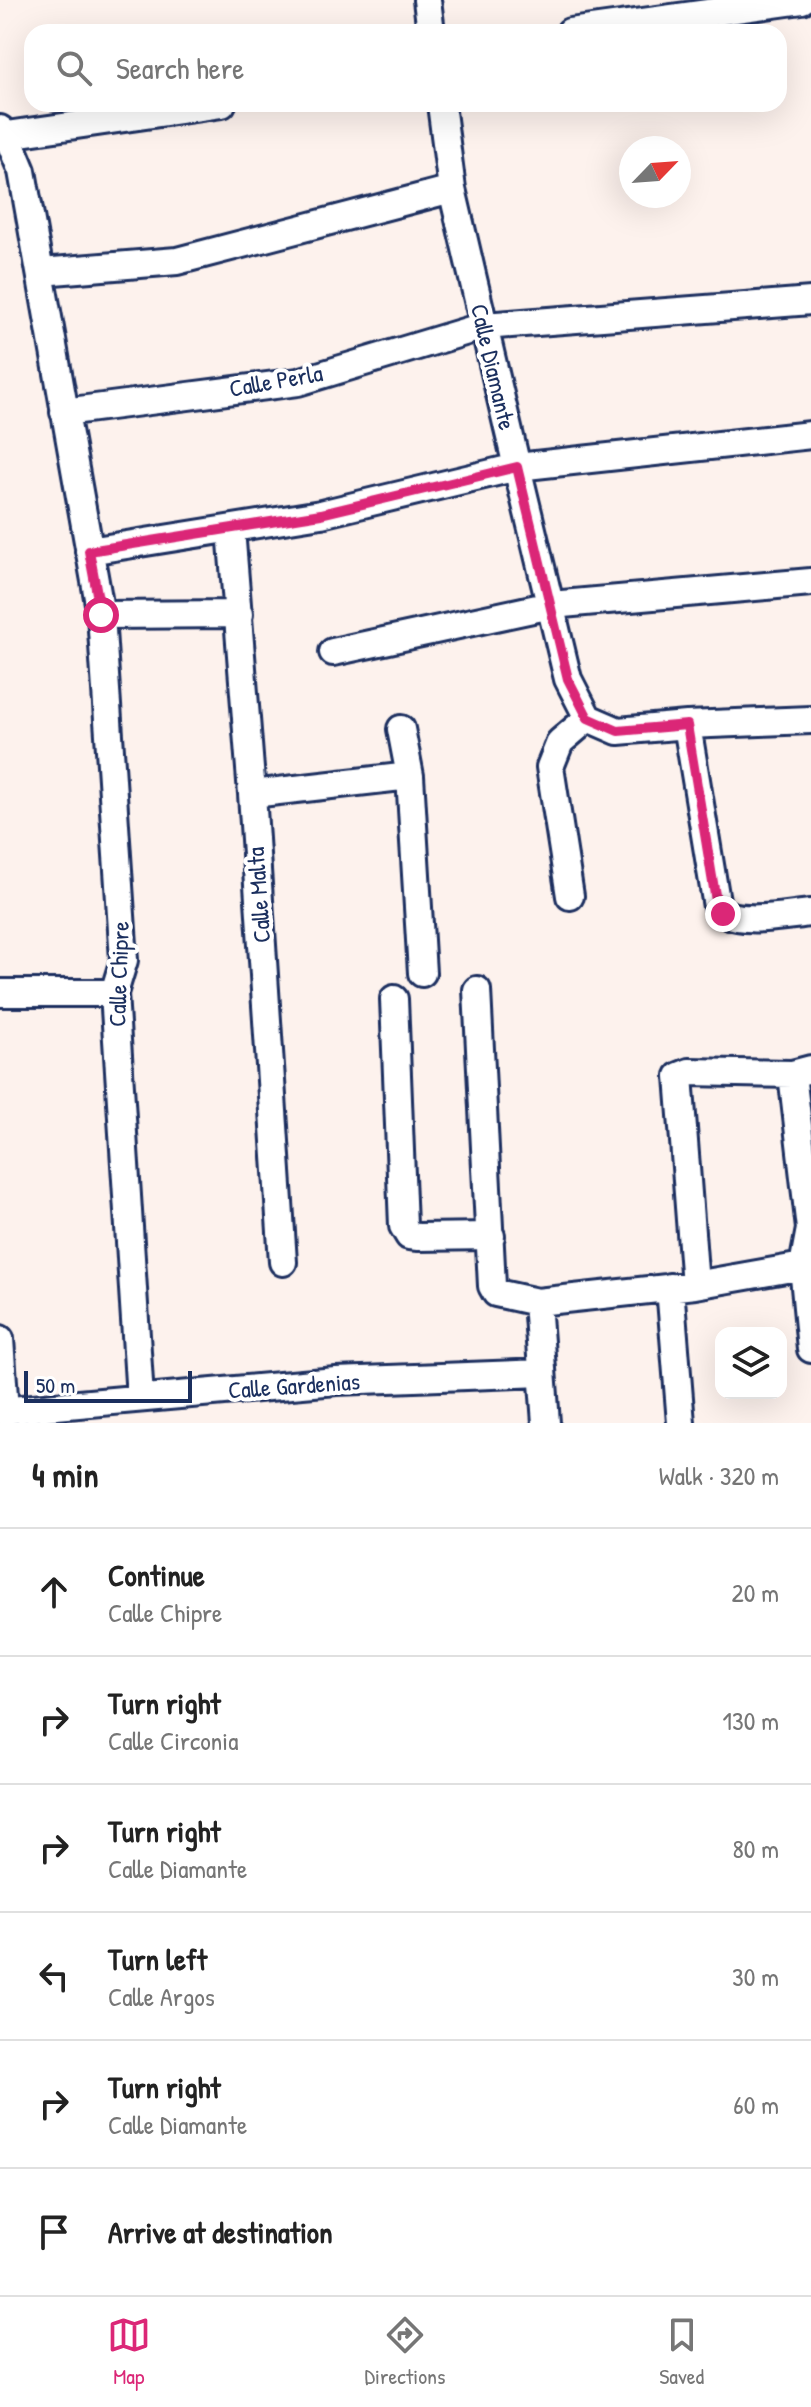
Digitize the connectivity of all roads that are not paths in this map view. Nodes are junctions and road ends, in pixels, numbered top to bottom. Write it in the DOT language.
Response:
graph roads {
  1 [pos="427,0"];
  2 [pos="802,0"];
  3 [pos="430,24"];
  4 [pos="628,24"];
  5 [pos="159,112"];
  6 [pos="442,112"];
  7 [pos="3,132"];
  8 [pos="452,189"];
  9 [pos="41,272"];
  10 [pos="811,301"];
  11 [pos="484,326"];
  12 [pos="64,412"];
  13 [pos="811,435"];
  14 [pos="517,467"];
  15 [pos="231,529"];
  16 [pos="89,551"];
  17 [pos="811,582"];
  18 [pos="551,605"];
  19 [pos="239,614"];
  20 [pos="101,615"];
  21 [pos="333,652"];
  22 [pos="588,718"];
  23 [pos="811,720"];
  24 [pos="687,725"];
  25 [pos="401,729"];
  26 [pos="410,776"];
  27 [pos="252,794"];
  28 [pos="570,896"];
  29 [pos="811,913"];
  30 [pos="422,973"];
  31 [pos="477,990"];
  32 [pos="0,993"];
  33 [pos="114,993"];
  34 [pos="394,999"];
  35 [pos="802,1071"];
  36 [pos="491,1236"];
  37 [pos="283,1262"];
  38 [pos="803,1266"];
  39 [pos="683,1286"];
  40 [pos="537,1302"];
  41 [pos="0,1339"];
  42 [pos="811,1349"];
  43 [pos="542,1373"];
  44 [pos="140,1398"];
  45 [pos="2,1411"];
  46 [pos="546,1423"];
  47 [pos="681,1423"];
  1 -- 3 [label="street"];
  2 -- 4 [label="street"];
  5 -- 7 [label="street"];
  6 -- 8 [label="street, Calle Diamante"];
  7 -- 9 [label="street, Calle Chipre"];
  8 -- 9 [label="street"];
  8 -- 11 [label="street, Calle Diamante"];
  9 -- 12 [label="street, Calle Chipre"];
  10 -- 11 [label="street, Calle Perla"];
  11 -- 12 [label="street, Calle Perla"];
  11 -- 14 [label="street, Calle Diamante"];
  12 -- 16 [label="street, Calle Chipre"];
  13 -- 14 [label="street"];
  14 -- 15 [label="street"];
  14 -- 18 [label="street, Calle Diamante"];
  15 -- 16 [label="street"];
  15 -- 19 [label="street, Calle Malta"];
  16 -- 20 [label="street, Calle Chipre"];
  17 -- 18 [label="street"];
  18 -- 21 [label="street"];
  18 -- 22 [label="street, Calle Diamante"];
  19 -- 20 [label="street"];
  19 -- 27 [label="street, Calle Malta"];
  20 -- 33 [label="street, Calle Chipre"];
  22 -- 24 [label="street"];
  22 -- 28 [label="street"];
  23 -- 24 [label="street"];
  24 -- 29 [label="street"];
  25 -- 26 [label="street"];
  26 -- 27 [label="street"];
  26 -- 30 [label="street"];
  27 -- 37 [label="street, Calle Malta"];
  31 -- 36 [label="street"];
  32 -- 33 [label="street"];
  33 -- 44 [label="street, Calle Chipre"];
  34 -- 36 [label="street"];
  35 -- 38 [label="street"];
  35 -- 39 [label="street"];
  36 -- 40 [label="street"];
  38 -- 39 [label="street"];
  38 -- 42 [label="street"];
  39 -- 40 [label="street"];
  39 -- 47 [label="street"];
  40 -- 43 [label="street"];
  41 -- 45 [label="street"];
  43 -- 44 [label="street, Calle Gardenias"];
  43 -- 46 [label="street"];
  44 -- 45 [label="street, Calle Gardenias"];
}
